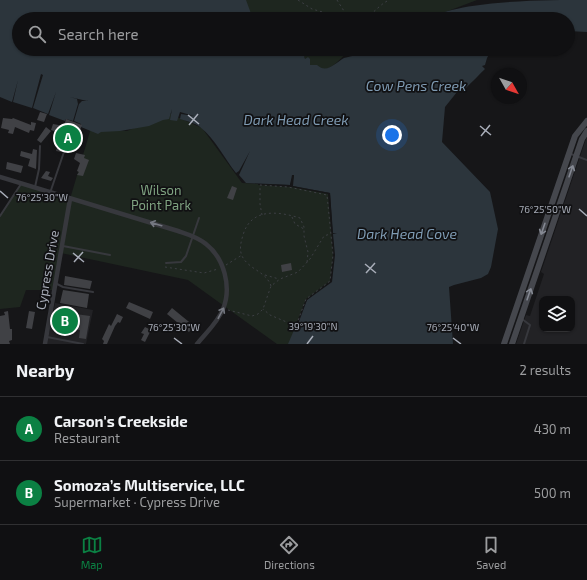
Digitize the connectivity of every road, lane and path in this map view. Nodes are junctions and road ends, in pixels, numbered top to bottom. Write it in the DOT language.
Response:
graph roads {
  1 [pos="298,0"];
  2 [pos="337,0"];
  3 [pos="389,0"];
  4 [pos="322,12"];
  5 [pos="345,12"];
  6 [pos="374,12"];
  7 [pos="587,121"];
  8 [pos="587,131"];
  9 [pos="67,143"];
  10 [pos="40,146"];
  11 [pos="570,153"];
  12 [pos="576,157"];
  13 [pos="587,160"];
  14 [pos="0,177"];
  15 [pos="21,184"];
  16 [pos="34,188"];
  17 [pos="50,193"];
  18 [pos="70,199"];
  19 [pos="262,215"];
  20 [pos="0,216"];
  21 [pos="292,216"];
  22 [pos="199,218"];
  23 [pos="304,229"];
  24 [pos="331,234"];
  25 [pos="193,236"];
  26 [pos="62,246"];
  27 [pos="110,255"];
  28 [pos="242,255"];
  29 [pos="166,263"];
  30 [pos="307,263"];
  31 [pos="165,267"];
  32 [pos="222,267"];
  33 [pos="264,274"];
  34 [pos="280,279"];
  35 [pos="55,283"];
  36 [pos="272,286"];
  37 [pos="93,292"];
  38 [pos="224,308"];
  39 [pos="263,309"];
  40 [pos="520,318"];
  41 [pos="46,337"];
  42 [pos="45,344"];
  43 [pos="82,344"];
  44 [pos="197,344"];
  45 [pos="504,344"];
  46 [pos="512,344"];
  47 [pos="524,344"];
  1 -- 4 [label="path"];
  2 -- 5 [label="path"];
  3 -- 6 [label="path"];
  7 -- 11 [label="street"];
  8 -- 12 [label="street"];
  9 -- 17 [label="lane"];
  10 -- 16 [label="lane"];
  11 -- 12 [label="lane"];
  11 -- 45 [label="street, one-way"];
  12 -- 13 [label="lane"];
  40 -- 12 [label="street, one-way"];
  14 -- 15 [label="street"];
  15 -- 16 [label="street"];
  15 -- 20 [label="lane"];
  16 -- 17 [label="street"];
  17 -- 18 [label="street"];
  25 -- 18 [label="street, one-way"];
  18 -- 26 [label="street, Cypress Drive"];
  19 -- 21 [label="path"];
  19 -- 24 [label="path"];
  19 -- 28 [label="path"];
  21 -- 23 [label="path"];
  21 -- 23 [label="path"];
  22 -- 25 [label="lane"];
  23 -- 30 [label="path"];
  24 -- 30 [label="path"];
  24 -- 39 [label="path"];
  25 -- 29 [label="lane"];
  25 -- 32 [label="street"];
  26 -- 27 [label="lane"];
  26 -- 35 [label="street, Cypress Drive"];
  28 -- 32 [label="path"];
  28 -- 33 [label="path"];
  30 -- 34 [label="path"];
  31 -- 32 [label="path"];
  32 -- 38 [label="street"];
  33 -- 34 [label="path"];
  33 -- 36 [label="path"];
  34 -- 36 [label="path"];
  35 -- 37 [label="lane"];
  35 -- 41 [label="street, Cypress Drive"];
  36 -- 39 [label="path"];
  38 -- 39 [label="path"];
  44 -- 38 [label="street, one-way"];
  40 -- 46 [label="street"];
  40 -- 47 [label="lane"];
  41 -- 42 [label="street, Cypress Drive"];
  41 -- 43 [label="lane"];
}
